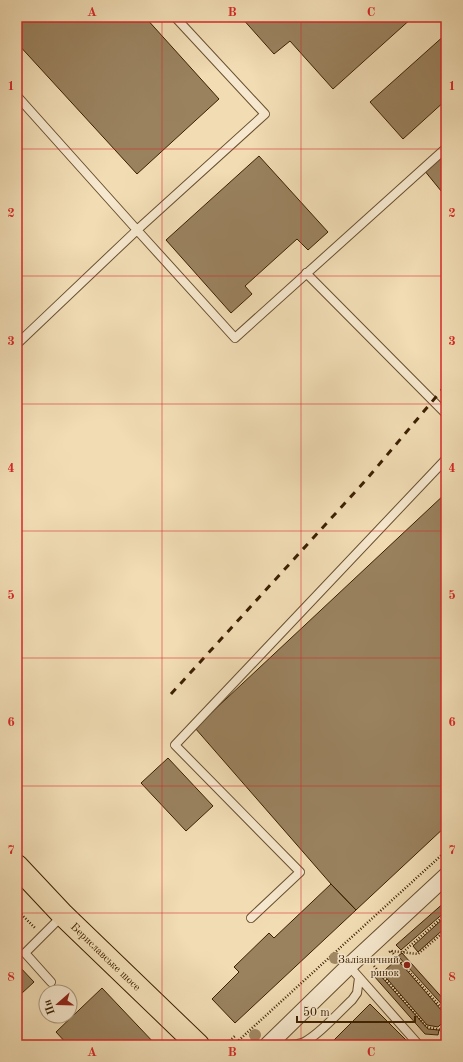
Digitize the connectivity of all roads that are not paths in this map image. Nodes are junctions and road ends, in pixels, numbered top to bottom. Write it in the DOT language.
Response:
graph roads {
  1 [pos="175,17"];
  2 [pos="17,96"];
  3 [pos="446,148"];
  4 [pos="137,230"];
  5 [pos="306,273"];
  6 [pos="17,344"];
  7 [pos="446,414"];
  8 [pos="446,459"];
  9 [pos="17,866"];
  10 [pos="446,876"];
  11 [pos="63,915"];
  12 [pos="251,918"];
  13 [pos="354,972"];
  14 [pos="51,982"];
  15 [pos="269,1044"];
  16 [pos="418,1044"];
  17 [pos="198,1045"];
  1 -- 4 [label="lane"];
  2 -- 4 [label="lane"];
  3 -- 5 [label="lane"];
  4 -- 5 [label="lane"];
  4 -- 6 [label="lane"];
  5 -- 7 [label="lane"];
  8 -- 12 [label="lane"];
  9 -- 11 [label="main road, Бериславське шосе"];
  10 -- 13 [label="street"];
  11 -- 14 [label="lane"];
  11 -- 17 [label="main road, Бериславське шосе"];
  13 -- 15 [label="street"];
  13 -- 15 [label="lane"];
  13 -- 16 [label="lane"];
}
